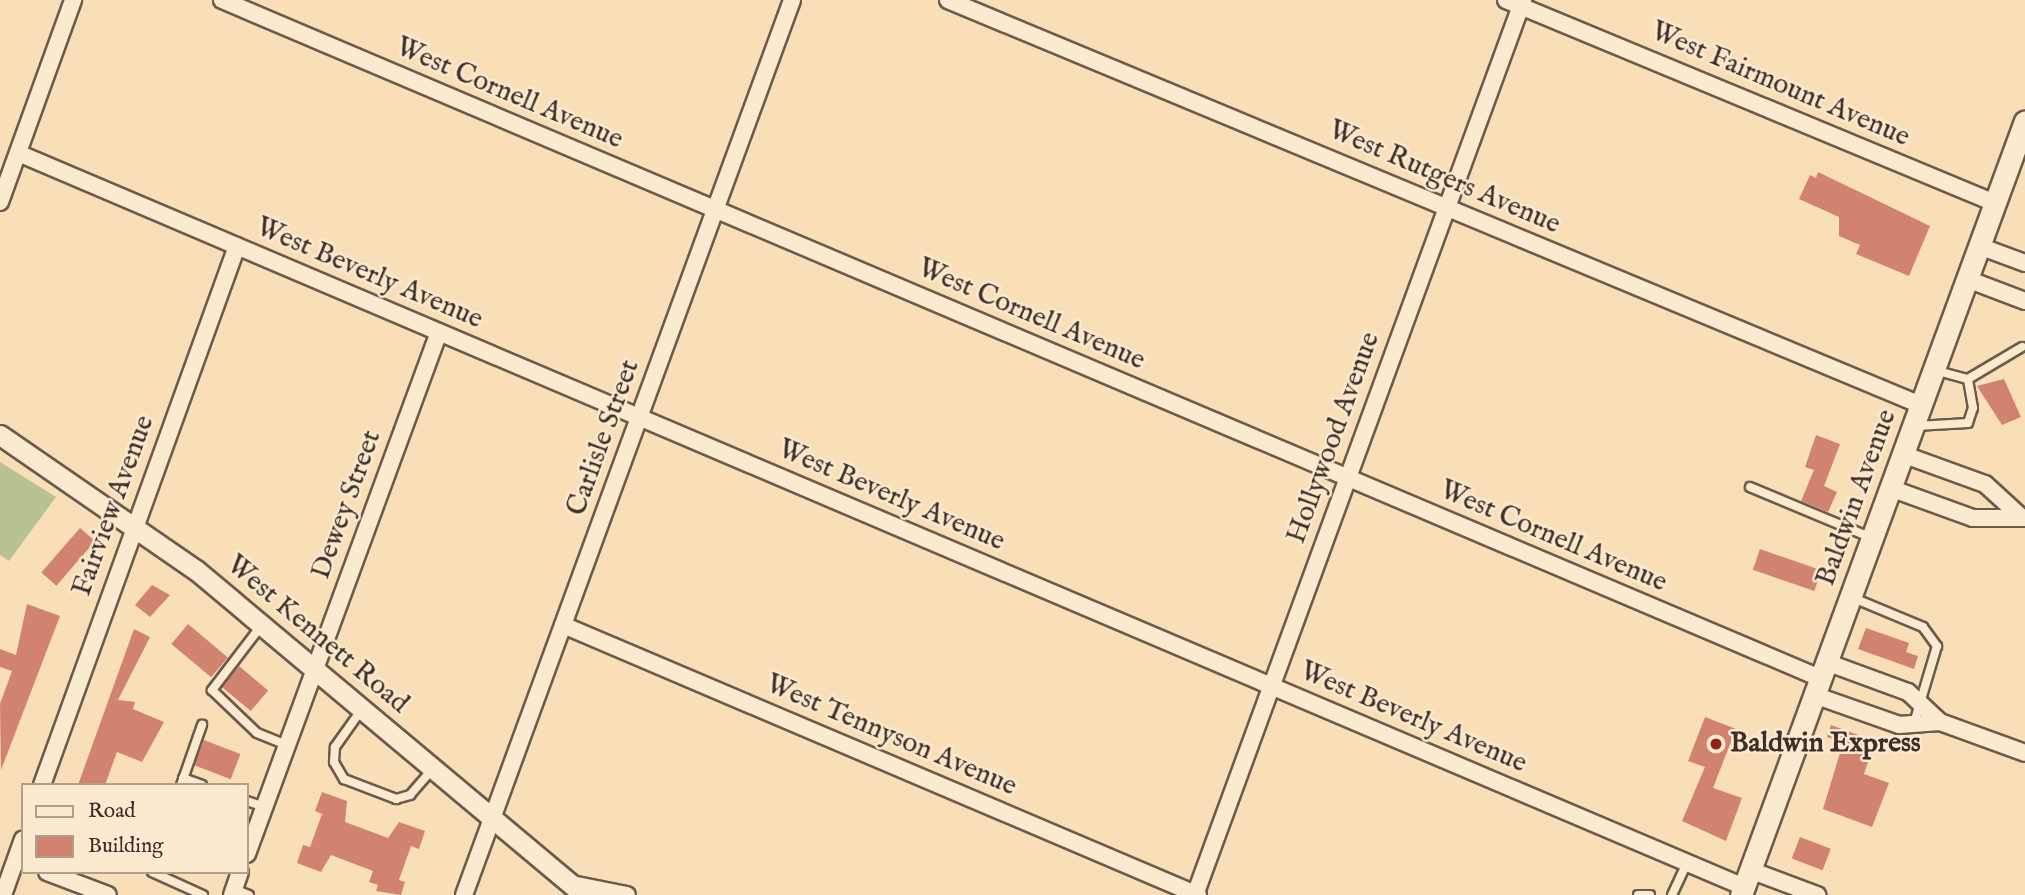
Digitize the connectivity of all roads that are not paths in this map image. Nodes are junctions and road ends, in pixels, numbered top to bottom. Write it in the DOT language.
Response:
graph roads {
  1 [pos="73,0"];
  2 [pos="222,0"];
  3 [pos="792,0"];
  4 [pos="948,0"];
  5 [pos="1516,2"];
  6 [pos="2025,121"];
  7 [pos="2021,144"];
  8 [pos="18,153"];
  9 [pos="0,202"];
  10 [pos="1995,203"];
  11 [pos="1446,208"];
  12 [pos="716,210"];
  13 [pos="237,246"];
  14 [pos="1979,246"];
  15 [pos="2025,263"];
  16 [pos="1967,279"];
  17 [pos="2025,301"];
  18 [pos="439,332"];
  19 [pos="2022,347"];
  20 [pos="1934,370"];
  21 [pos="1968,379"];
  22 [pos="1921,405"];
  23 [pos="639,417"];
  24 [pos="1913,426"];
  25 [pos="0,435"];
  26 [pos="1902,454"];
  27 [pos="1348,478"];
  28 [pos="1750,487"];
  29 [pos="1890,488"];
  30 [pos="2022,517"];
  31 [pos="134,524"];
  32 [pos="1872,538"];
  33 [pos="1850,596"];
  34 [pos="262,625"];
  35 [pos="563,625"];
  36 [pos="314,669"];
  37 [pos="1820,679"];
  38 [pos="1271,686"];
  39 [pos="1920,706"];
  40 [pos="362,709"];
  41 [pos="1940,722"];
  42 [pos="1914,723"];
  43 [pos="202,725"];
  44 [pos="287,745"];
  45 [pos="2025,753"];
  46 [pos="433,768"];
  47 [pos="182,781"];
  48 [pos="43,783"];
  49 [pos="248,801"];
  50 [pos="264,807"];
  51 [pos="492,818"];
  52 [pos="21,843"];
  53 [pos="248,851"];
  54 [pos="13,859"];
  55 [pos="1687,863"];
  56 [pos="52,874"];
  57 [pos="156,874"];
  58 [pos="240,874"];
  59 [pos="1745,884"];
  60 [pos="578,890"];
  61 [pos="238,893"];
  62 [pos="3,895"];
  63 [pos="108,895"];
  64 [pos="203,895"];
  65 [pos="464,895"];
  66 [pos="627,895"];
  67 [pos="1196,895"];
  68 [pos="1638,895"];
  69 [pos="1650,895"];
  70 [pos="1672,895"];
  71 [pos="1817,895"];
  1 -- 8 [label="street"];
  2 -- 12 [label="street, West Cornell Avenue"];
  3 -- 12 [label="street, Carlisle Street"];
  4 -- 11 [label="street, West Rutgers Avenue"];
  5 -- 10 [label="street, West Fairmount Avenue"];
  5 -- 11 [label="street, Hollywood Avenue"];
  6 -- 7 [label="main road, Baldwin Avenue"];
  7 -- 10 [label="main road, Baldwin Avenue"];
  8 -- 9 [label="street"];
  8 -- 13 [label="street, West Beverly Avenue"];
  10 -- 14 [label="main road, Baldwin Avenue"];
  11 -- 22 [label="street, West Rutgers Avenue"];
  11 -- 27 [label="street, Hollywood Avenue"];
  12 -- 23 [label="street, Carlisle Street"];
  12 -- 27 [label="street, West Cornell Avenue"];
  13 -- 18 [label="street, West Beverly Avenue"];
  13 -- 31 [label="street, Fairview Avenue"];
  14 -- 15 [label="street"];
  14 -- 16 [label="main road, Baldwin Avenue"];
  16 -- 17 [label="street"];
  16 -- 20 [label="main road, Baldwin Avenue"];
  18 -- 23 [label="street, West Beverly Avenue"];
  18 -- 36 [label="street, Dewey Street"];
  19 -- 21 [label="lane"];
  20 -- 21 [label="lane"];
  20 -- 22 [label="main road, Baldwin Avenue"];
  21 -- 24 [label="lane"];
  22 -- 24 [label="main road, Baldwin Avenue"];
  23 -- 35 [label="street, Carlisle Street"];
  23 -- 38 [label="street, West Beverly Avenue"];
  24 -- 26 [label="main road, Baldwin Avenue"];
  25 -- 31 [label="street, West Kennett Road"];
  26 -- 29 [label="main road, Baldwin Avenue"];
  26 -- 30 [label="street"];
  27 -- 37 [label="street, West Cornell Avenue"];
  27 -- 38 [label="street, Hollywood Avenue"];
  28 -- 32 [label="lane"];
  29 -- 30 [label="street"];
  29 -- 32 [label="main road, Baldwin Avenue"];
  31 -- 34 [label="street, West Kennett Road"];
  31 -- 48 [label="street, Fairview Avenue"];
  32 -- 33 [label="main road, Baldwin Avenue"];
  33 -- 37 [label="main road, Baldwin Avenue"];
  33 -- 39 [label="lane"];
  34 -- 36 [label="street, West Kennett Road"];
  34 -- 44 [label="lane"];
  35 -- 51 [label="street, Carlisle Street"];
  35 -- 67 [label="street, West Tennyson Avenue"];
  36 -- 40 [label="street, West Kennett Road"];
  36 -- 44 [label="street, Dewey Street"];
  37 -- 39 [label="street"];
  37 -- 42 [label="street"];
  37 -- 59 [label="main road, Baldwin Avenue"];
  38 -- 55 [label="street, West Beverly Avenue"];
  38 -- 67 [label="street, Hollywood Avenue"];
  39 -- 41 [label="street"];
  39 -- 42 [label="lane"];
  40 -- 46 [label="street, West Kennett Road"];
  40 -- 46 [label="lane"];
  41 -- 42 [label="street"];
  41 -- 45 [label="street"];
  43 -- 47 [label="lane"];
  44 -- 50 [label="street, Dewey Street"];
  46 -- 51 [label="street, West Kennett Road"];
  49 -- 50 [label="lane"];
  50 -- 53 [label="street, Dewey Street"];
  51 -- 60 [label="street, West Kennett Road"];
  51 -- 65 [label="street, Carlisle Street"];
  52 -- 54 [label="street"];
  54 -- 62 [label="street"];
  55 -- 59 [label="street, West Beverly Avenue"];
  55 -- 70 [label="lane"];
  56 -- 63 [label="street"];
  57 -- 64 [label="lane"];
  58 -- 61 [label="street"];
  59 -- 71 [label="street, West Beverly Avenue"];
  60 -- 66 [label="street"];
  68 -- 69 [label="lane"];
}
